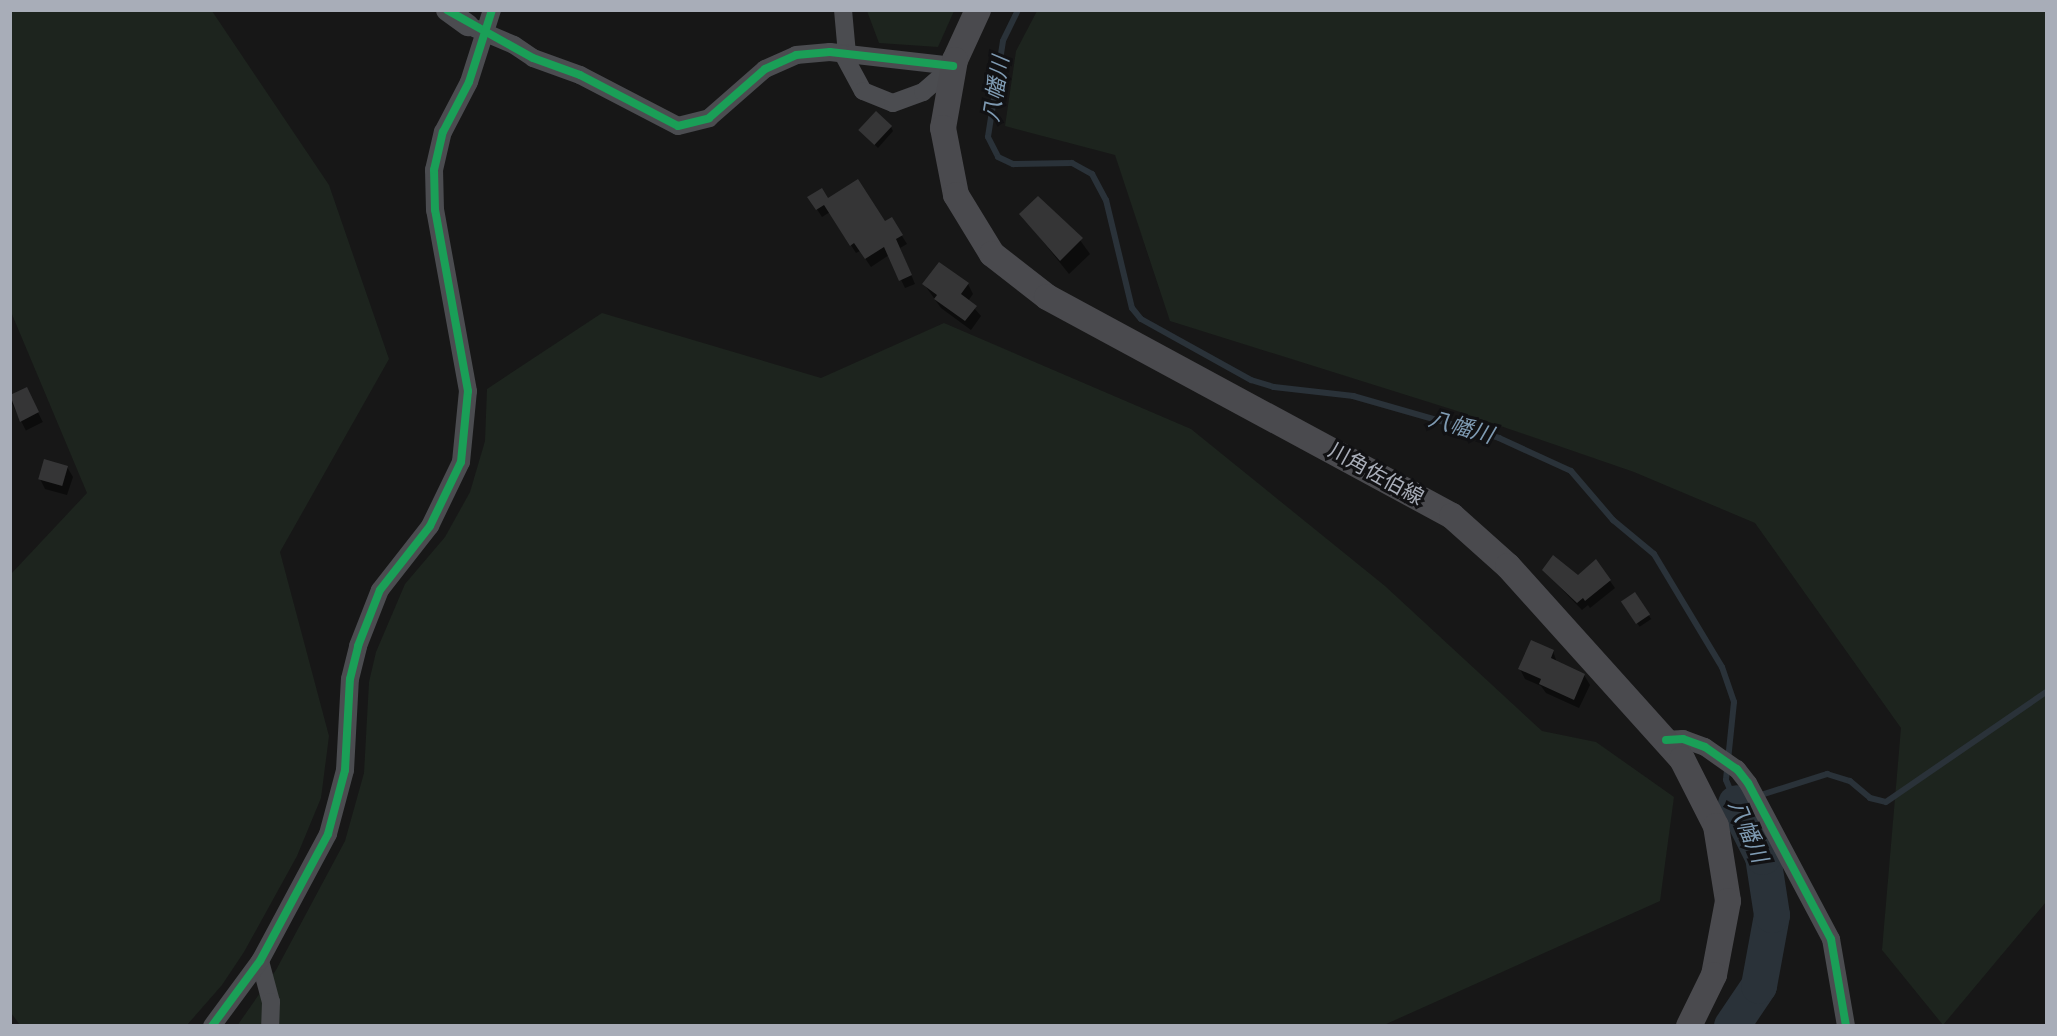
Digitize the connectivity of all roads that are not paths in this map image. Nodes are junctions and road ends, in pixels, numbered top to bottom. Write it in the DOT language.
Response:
graph roads {
  1 [pos="447,10"];
  2 [pos="492,10"];
  3 [pos="843,10"];
  4 [pos="978,10"];
  5 [pos="476,29"];
  6 [pos="845,54"];
  7 [pos="953,66"];
  8 [pos="1666,740"];
  9 [pos="260,961"];
  10 [pos="212,1026"];
  11 [pos="270,1026"];
  12 [pos="1689,1026"];
  13 [pos="1846,1026"];
  1 -- 5 [label="street"];
  2 -- 5 [label="street"];
  3 -- 6 [label="street"];
  4 -- 7 [label="main road, 川角佐伯線"];
  5 -- 6 [label="street"];
  5 -- 9 [label="street"];
  6 -- 7 [label="street"];
  6 -- 7 [label="street"];
  7 -- 8 [label="main road, 川角佐伯線"];
  8 -- 12 [label="main road, 川角佐伯線"];
  8 -- 13 [label="street"];
  9 -- 10 [label="street"];
  9 -- 11 [label="street"];
}
